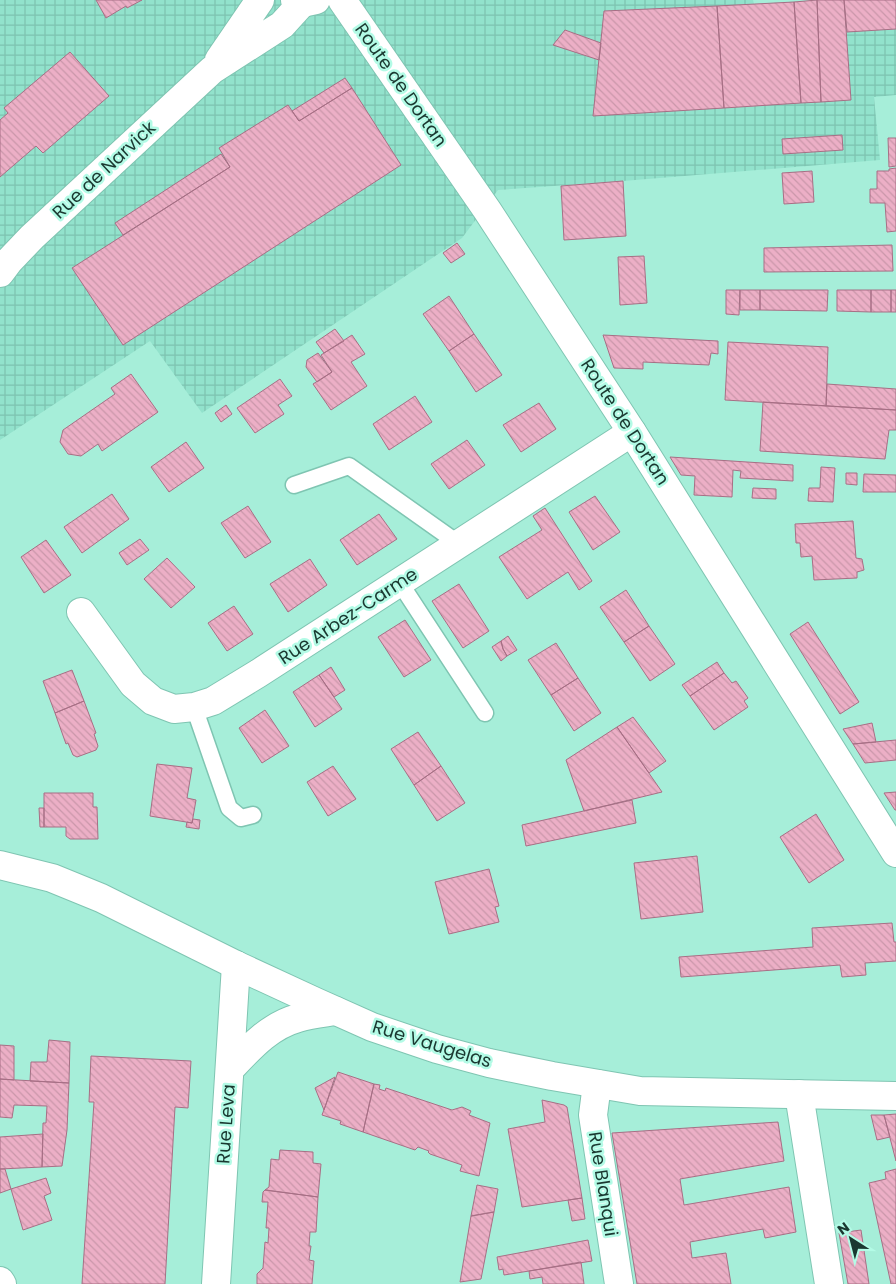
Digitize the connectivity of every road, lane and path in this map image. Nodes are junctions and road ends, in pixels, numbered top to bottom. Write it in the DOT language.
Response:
graph roads {
  1 [pos="260,0"];
  2 [pos="342,0"];
  3 [pos="304,1"];
  4 [pos="212,70"];
  5 [pos="0,274"];
  6 [pos="632,432"];
  7 [pos="294,485"];
  8 [pos="459,544"];
  9 [pos="400,582"];
  10 [pos="81,612"];
  11 [pos="194,708"];
  12 [pos="485,713"];
  13 [pos="253,815"];
  14 [pos="896,853"];
  15 [pos="0,865"];
  16 [pos="236,964"];
  17 [pos="336,1011"];
  18 [pos="230,1069"];
  19 [pos="597,1084"];
  20 [pos="799,1094"];
  21 [pos="896,1096"];
  22 [pos="216,1284"];
  23 [pos="619,1284"];
  24 [pos="829,1284"];
  1 -- 4 [label="street, Rue de Narvick"];
  2 -- 6 [label="street, Route de Dortan"];
  3 -- 4 [label="street, Rue de Narvick"];
  4 -- 5 [label="street, Rue de Narvick"];
  6 -- 8 [label="street, Rue Arbez-Carme"];
  6 -- 14 [label="street, Route de Dortan"];
  7 -- 8 [label="lane"];
  8 -- 9 [label="street, Rue Arbez-Carme"];
  9 -- 11 [label="street, Rue Arbez-Carme"];
  9 -- 12 [label="lane"];
  10 -- 11 [label="street, Rue Arbez-Carme"];
  11 -- 13 [label="lane"];
  15 -- 16 [label="street, Rue Vaugelas"];
  16 -- 17 [label="street, Rue Vaugelas"];
  16 -- 18 [label="street, Rue Leva"];
  17 -- 18 [label="street"];
  17 -- 19 [label="street, Rue Vaugelas"];
  18 -- 22 [label="street, Rue Leva"];
  19 -- 20 [label="street, Rue Vaugelas"];
  19 -- 23 [label="street, Rue Blanqui"];
  20 -- 21 [label="street, Rue Vaugelas"];
  20 -- 24 [label="street"];
}
